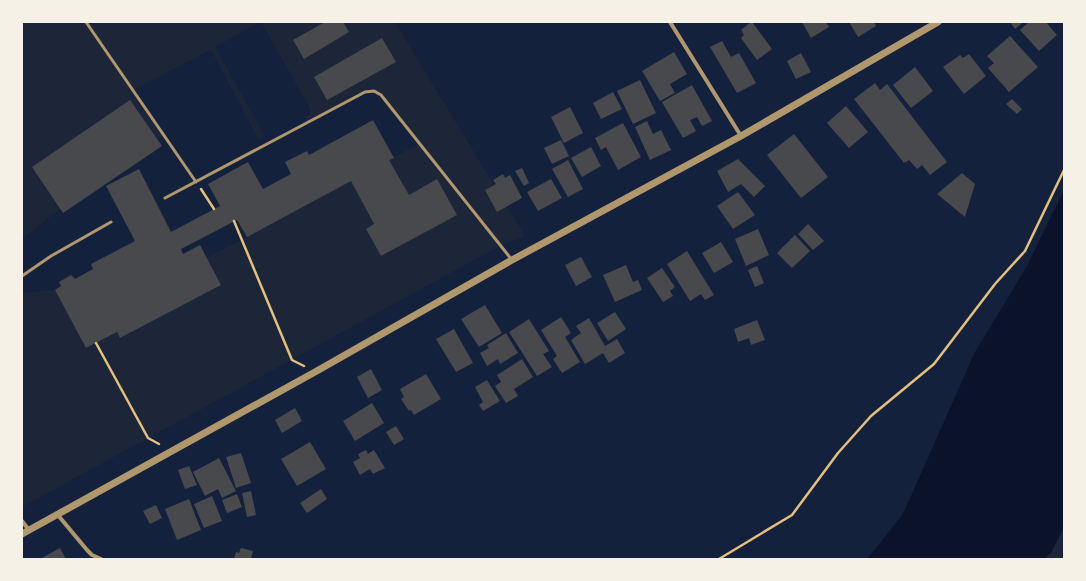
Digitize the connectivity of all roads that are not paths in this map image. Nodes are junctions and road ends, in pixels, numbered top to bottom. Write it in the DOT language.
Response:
graph roads {
  1 [pos="86,22"];
  2 [pos="670,22"];
  3 [pos="938,22"];
  4 [pos="742,136"];
  5 [pos="196,182"];
  6 [pos="165,198"];
  7 [pos="111,222"];
  8 [pos="512,260"];
  9 [pos="22,276"];
  10 [pos="57,514"];
  11 [pos="22,521"];
  12 [pos="29,530"];
  13 [pos="22,534"];
  14 [pos="102,559"];
  1 -- 5 [label="lane"];
  2 -- 4 [label="street"];
  3 -- 4 [label="street"];
  4 -- 8 [label="street"];
  5 -- 6 [label="lane"];
  5 -- 8 [label="lane"];
  7 -- 9 [label="lane"];
  8 -- 10 [label="street"];
  10 -- 12 [label="street"];
  10 -- 14 [label="street"];
  11 -- 12 [label="street"];
  12 -- 13 [label="street"];
}
